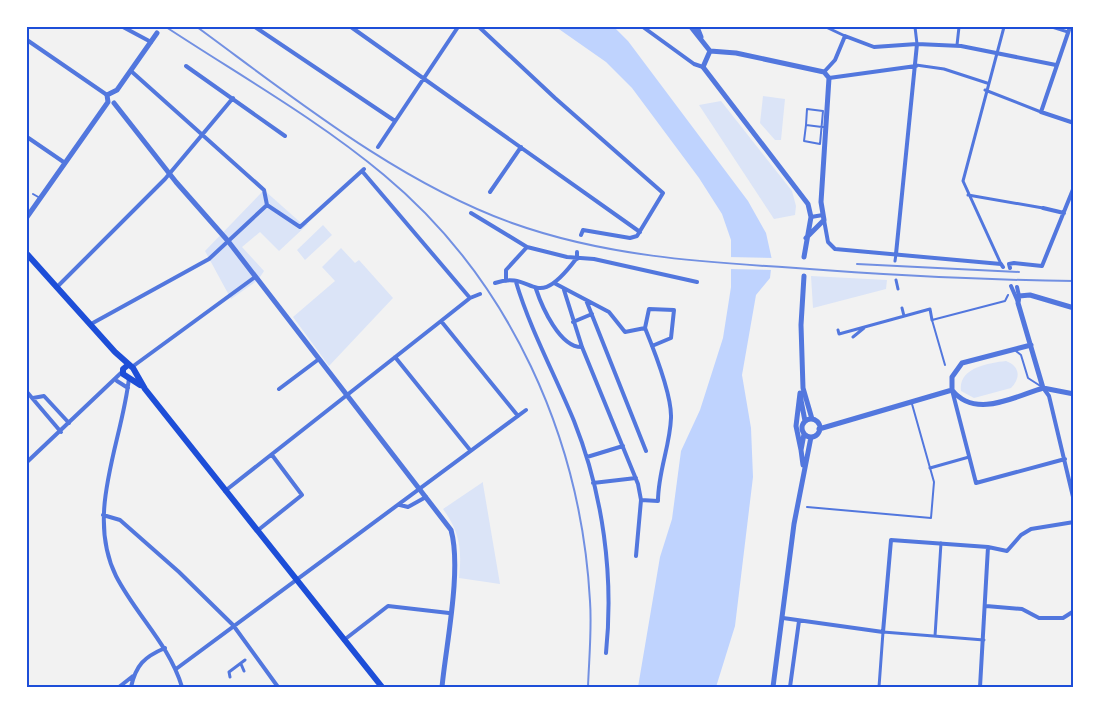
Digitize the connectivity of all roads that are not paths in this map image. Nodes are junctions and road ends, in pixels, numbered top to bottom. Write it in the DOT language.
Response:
graph roads {
  1 [pos="123,27"];
  2 [pos="255,27"];
  3 [pos="351,27"];
  4 [pos="458,27"];
  5 [pos="479,27"];
  6 [pos="643,27"];
  7 [pos="691,27"];
  8 [pos="698,27"];
  9 [pos="826,27"];
  10 [pos="915,27"];
  11 [pos="959,27"];
  12 [pos="1004,27"];
  13 [pos="1052,27"];
  14 [pos="1069,29"];
  15 [pos="157,33"];
  16 [pos="845,36"];
  17 [pos="27,40"];
  18 [pos="703,41"];
  19 [pos="151,42"];
  20 [pos="916,44"];
  21 [pos="959,46"];
  22 [pos="710,51"];
  23 [pos="997,53"];
  24 [pos="1056,65"];
  25 [pos="186,66"];
  26 [pos="916,66"];
  27 [pos="703,67"];
  28 [pos="131,71"];
  29 [pos="824,72"];
  30 [pos="424,77"];
  31 [pos="829,78"];
  32 [pos="987,83"];
  33 [pos="985,90"];
  34 [pos="114,93"];
  35 [pos="107,95"];
  36 [pos="233,98"];
  37 [pos="111,102"];
  38 [pos="1041,112"];
  39 [pos="395,121"];
  40 [pos="1074,123"];
  41 [pos="806,125"];
  42 [pos="824,127"];
  43 [pos="205,134"];
  44 [pos="285,136"];
  45 [pos="27,137"];
  46 [pos="378,147"];
  47 [pos="521,147"];
  48 [pos="66,164"];
  49 [pos="169,174"];
  50 [pos="1074,187"];
  51 [pos="490,192"];
  52 [pos="33,194"];
  53 [pos="968,195"];
  54 [pos="40,198"];
  55 [pos="821,202"];
  56 [pos="808,204"];
  57 [pos="267,205"];
  58 [pos="1043,208"];
  59 [pos="1065,210"];
  60 [pos="471,213"];
  61 [pos="27,217"];
  62 [pos="811,217"];
  63 [pos="823,217"];
  64 [pos="640,232"];
  65 [pos="580,235"];
  66 [pos="806,238"];
  67 [pos="228,241"];
  68 [pos="527,247"];
  69 [pos="577,252"];
  70 [pos="896,254"];
  71 [pos="27,255"];
  72 [pos="804,257"];
  73 [pos="577,259"];
  74 [pos="895,261"];
  75 [pos="1002,264"];
  76 [pos="1010,266"];
  77 [pos="804,276"];
  78 [pos="255,277"];
  79 [pos="896,280"];
  80 [pos="506,281"];
  81 [pos="516,282"];
  82 [pos="697,282"];
  83 [pos="495,284"];
  84 [pos="556,284"];
  85 [pos="1011,286"];
  86 [pos="57,287"];
  87 [pos="1017,287"];
  88 [pos="536,289"];
  89 [pos="564,289"];
  90 [pos="898,289"];
  91 [pos="480,294"];
  92 [pos="1008,295"];
  93 [pos="1019,296"];
  94 [pos="470,298"];
  95 [pos="585,299"];
  96 [pos="1018,303"];
  97 [pos="902,308"];
  98 [pos="1074,308"];
  99 [pos="591,315"];
  100 [pos="904,316"];
  101 [pos="932,320"];
  102 [pos="441,321"];
  103 [pos="573,322"];
  104 [pos="90,325"];
  105 [pos="865,327"];
  106 [pos="645,328"];
  107 [pos="838,330"];
  108 [pos="853,337"];
  109 [pos="1031,345"];
  110 [pos="652,346"];
  111 [pos="582,347"];
  112 [pos="1014,349"];
  113 [pos="1021,355"];
  114 [pos="394,357"];
  115 [pos="319,359"];
  116 [pos="945,365"];
  117 [pos="128,372"];
  118 [pos="115,381"];
  119 [pos="128,388"];
  120 [pos="1043,388"];
  121 [pos="279,389"];
  122 [pos="801,390"];
  123 [pos="952,390"];
  124 [pos="27,392"];
  125 [pos="1074,394"];
  126 [pos="348,396"];
  127 [pos="32,398"];
  128 [pos="911,401"];
  129 [pos="526,410"];
  130 [pos="518,416"];
  131 [pos="805,421"];
  132 [pos="815,421"];
  133 [pos="69,423"];
  134 [pos="831,424"];
  135 [pos="819,429"];
  136 [pos="61,432"];
  137 [pos="804,434"];
  138 [pos="811,437"];
  139 [pos="623,446"];
  140 [pos="470,450"];
  141 [pos="801,450"];
  142 [pos="646,451"];
  143 [pos="272,455"];
  144 [pos="969,457"];
  145 [pos="587,458"];
  146 [pos="1065,459"];
  147 [pos="27,462"];
  148 [pos="930,468"];
  149 [pos="803,470"];
  150 [pos="636,478"];
  151 [pos="593,483"];
  152 [pos="419,487"];
  153 [pos="225,491"];
  154 [pos="426,497"];
  155 [pos="641,500"];
  156 [pos="1074,501"];
  157 [pos="399,505"];
  158 [pos="807,507"];
  159 [pos="103,515"];
  160 [pos="1074,522"];
  161 [pos="256,531"];
  162 [pos="941,543"];
  163 [pos="988,547"];
  164 [pos="636,556"];
  165 [pos="295,581"];
  166 [pos="986,606"];
  167 [pos="1074,611"];
  168 [pos="450,613"];
  169 [pos="783,618"];
  170 [pos="799,621"];
  171 [pos="233,625"];
  172 [pos="883,632"];
  173 [pos="935,636"];
  174 [pos="343,640"];
  175 [pos="984,640"];
  176 [pos="165,648"];
  177 [pos="606,653"];
  178 [pos="245,660"];
  179 [pos="241,664"];
  180 [pos="176,669"];
  181 [pos="244,671"];
  182 [pos="133,676"];
  183 [pos="230,677"];
  184 [pos="118,687"];
  185 [pos="130,687"];
  186 [pos="182,687"];
  187 [pos="278,687"];
  188 [pos="382,687"];
  189 [pos="441,687"];
  190 [pos="773,687"];
  191 [pos="790,687"];
  192 [pos="879,687"];
  193 [pos="980,687"];
  1 -- 19 [label="street"];
  2 -- 39 [label="street"];
  3 -- 30 [label="street"];
  4 -- 30 [label="street"];
  5 -- 64 [label="street"];
  6 -- 27 [label="street"];
  7 -- 18 [label="street"];
  8 -- 18 [label="street"];
  9 -- 16 [label="street"];
  10 -- 20 [label="street"];
  11 -- 21 [label="street"];
  12 -- 23 [label="street"];
  13 -- 14 [label="street"];
  14 -- 24 [label="street"];
  15 -- 19 [label="street"];
  16 -- 20 [label="street"];
  16 -- 29 [label="street"];
  17 -- 35 [label="street"];
  18 -- 22 [label="street"];
  19 -- 28 [label="street"];
  20 -- 21 [label="street"];
  20 -- 26 [label="street"];
  21 -- 23 [label="street"];
  22 -- 27 [label="street"];
  22 -- 29 [label="street"];
  23 -- 24 [label="street"];
  23 -- 32 [label="street"];
  24 -- 38 [label="street"];
  25 -- 36 [label="street"];
  26 -- 31 [label="street"];
  26 -- 32 [label="street"];
  26 -- 70 [label="street"];
  27 -- 56 [label="street"];
  28 -- 34 [label="street"];
  28 -- 43 [label="street"];
  29 -- 31 [label="street"];
  30 -- 39 [label="street"];
  30 -- 47 [label="street"];
  31 -- 42 [label="street"];
  32 -- 33 [label="street"];
  33 -- 38 [label="street"];
  33 -- 53 [label="street"];
  34 -- 35 [label="street"];
  34 -- 37 [label="street"];
  35 -- 37 [label="street"];
  36 -- 43 [label="street"];
  36 -- 44 [label="street"];
  37 -- 48 [label="street"];
  37 -- 49 [label="street"];
  38 -- 40 [label="street"];
  39 -- 46 [label="street"];
  41 -- 42 [label="lane"];
  41 -- 42 [label="lane"];
  41 -- 42 [label="lane"];
  42 -- 55 [label="street"];
  43 -- 49 [label="street"];
  43 -- 57 [label="street"];
  45 -- 48 [label="street"];
  47 -- 51 [label="street"];
  47 -- 64 [label="street"];
  48 -- 54 [label="street"];
  49 -- 67 [label="street"];
  49 -- 86 [label="street"];
  50 -- 59 [label="street"];
  52 -- 54 [label="lane"];
  53 -- 58 [label="street"];
  53 -- 75 [label="street"];
  54 -- 61 [label="street"];
  55 -- 56 [label="street"];
  55 -- 63 [label="street"];
  56 -- 62 [label="street"];
  57 -- 67 [label="street"];
  57 -- 94 [label="street"];
  58 -- 59 [label="street"];
  59 -- 76 [label="street"];
  60 -- 68 [label="street"];
  62 -- 63 [label="street"];
  62 -- 66 [label="street"];
  63 -- 66 [label="street"];
  63 -- 70 [label="street"];
  64 -- 65 [label="street"];
  66 -- 72 [label="street"];
  67 -- 78 [label="street"];
  67 -- 104 [label="street"];
  68 -- 73 [label="street"];
  68 -- 80 [label="street"];
  69 -- 73 [label="street"];
  70 -- 74 [label="street"];
  70 -- 75 [label="street"];
  71 -- 86 [label="main road"];
  73 -- 82 [label="street"];
  73 -- 84 [label="street"];
  75 -- 76 [label="street"];
  77 -- 122 [label="street"];
  78 -- 115 [label="street"];
  78 -- 117 [label="street"];
  79 -- 90 [label="street"];
  80 -- 81 [label="street"];
  80 -- 83 [label="street"];
  81 -- 88 [label="street"];
  81 -- 145 [label="street"];
  84 -- 88 [label="street"];
  84 -- 89 [label="street"];
  85 -- 96 [label="street"];
  86 -- 104 [label="main road"];
  87 -- 93 [label="street"];
  88 -- 111 [label="street"];
  89 -- 95 [label="street"];
  89 -- 103 [label="street"];
  91 -- 94 [label="street"];
  92 -- 101 [label="lane"];
  93 -- 96 [label="street"];
  93 -- 98 [label="street"];
  94 -- 102 [label="street"];
  95 -- 99 [label="street"];
  95 -- 106 [label="street"];
  96 -- 109 [label="street"];
  97 -- 100 [label="street"];
  99 -- 103 [label="street"];
  99 -- 142 [label="street"];
  100 -- 101 [label="street"];
  100 -- 105 [label="street"];
  101 -- 116 [label="lane"];
  102 -- 114 [label="street"];
  102 -- 130 [label="street"];
  103 -- 111 [label="street"];
  104 -- 117 [label="main road"];
  105 -- 107 [label="street"];
  105 -- 108 [label="street"];
  106 -- 110 [label="street"];
  106 -- 110 [label="street"];
  109 -- 112 [label="street"];
  109 -- 113 [label="lane"];
  109 -- 120 [label="street"];
  110 -- 155 [label="street"];
  111 -- 139 [label="street"];
  112 -- 113 [label="lane"];
  112 -- 123 [label="street"];
  113 -- 120 [label="lane"];
  114 -- 126 [label="street"];
  114 -- 140 [label="street"];
  115 -- 121 [label="street"];
  115 -- 126 [label="street"];
  117 -- 118 [label="street"];
  117 -- 119 [label="street"];
  117 -- 153 [label="main road"];
  118 -- 119 [label="street"];
  118 -- 133 [label="street"];
  119 -- 159 [label="street"];
  120 -- 123 [label="street"];
  120 -- 125 [label="street"];
  120 -- 146 [label="street"];
  122 -- 131 [label="street"];
  122 -- 132 [label="street"];
  122 -- 141 [label="street"];
  123 -- 128 [label="street"];
  123 -- 144 [label="street"];
  124 -- 127 [label="street"];
  126 -- 143 [label="street"];
  126 -- 152 [label="street"];
  127 -- 133 [label="street"];
  127 -- 136 [label="street"];
  128 -- 134 [label="street"];
  128 -- 148 [label="lane"];
  129 -- 130 [label="street"];
  130 -- 140 [label="street"];
  131 -- 132 [label="street"];
  131 -- 137 [label="street"];
  132 -- 134 [label="street"];
  132 -- 135 [label="street"];
  133 -- 136 [label="street"];
  134 -- 135 [label="street"];
  135 -- 138 [label="street"];
  136 -- 147 [label="street"];
  137 -- 138 [label="street"];
  137 -- 141 [label="street"];
  138 -- 149 [label="street"];
  139 -- 145 [label="street"];
  139 -- 150 [label="street"];
  140 -- 152 [label="street"];
  141 -- 149 [label="street"];
  143 -- 153 [label="street"];
  143 -- 161 [label="street"];
  144 -- 146 [label="street"];
  144 -- 148 [label="street"];
  145 -- 151 [label="street"];
  146 -- 156 [label="street"];
  148 -- 158 [label="lane"];
  149 -- 169 [label="street"];
  150 -- 151 [label="street"];
  150 -- 155 [label="street"];
  151 -- 177 [label="street"];
  152 -- 154 [label="street"];
  152 -- 157 [label="street"];
  153 -- 161 [label="main road"];
  154 -- 157 [label="street"];
  154 -- 168 [label="street"];
  155 -- 164 [label="street"];
  157 -- 165 [label="street"];
  159 -- 171 [label="street"];
  159 -- 176 [label="street"];
  160 -- 163 [label="street"];
  161 -- 165 [label="main road"];
  162 -- 163 [label="street"];
  162 -- 172 [label="street"];
  162 -- 173 [label="street"];
  163 -- 166 [label="street"];
  165 -- 171 [label="street"];
  165 -- 174 [label="main road"];
  166 -- 167 [label="street"];
  166 -- 175 [label="street"];
  168 -- 174 [label="street"];
  168 -- 189 [label="street"];
  169 -- 170 [label="street"];
  169 -- 190 [label="street"];
  170 -- 172 [label="street"];
  170 -- 191 [label="street"];
  171 -- 180 [label="street"];
  171 -- 187 [label="street"];
  172 -- 173 [label="street"];
  172 -- 192 [label="street"];
  173 -- 175 [label="street"];
  174 -- 188 [label="main road"];
  175 -- 193 [label="street"];
  176 -- 180 [label="street"];
  176 -- 182 [label="street"];
  178 -- 179 [label="street"];
  179 -- 181 [label="street"];
  179 -- 183 [label="street"];
  180 -- 186 [label="street"];
  182 -- 184 [label="street"];
  182 -- 185 [label="street"];
}
